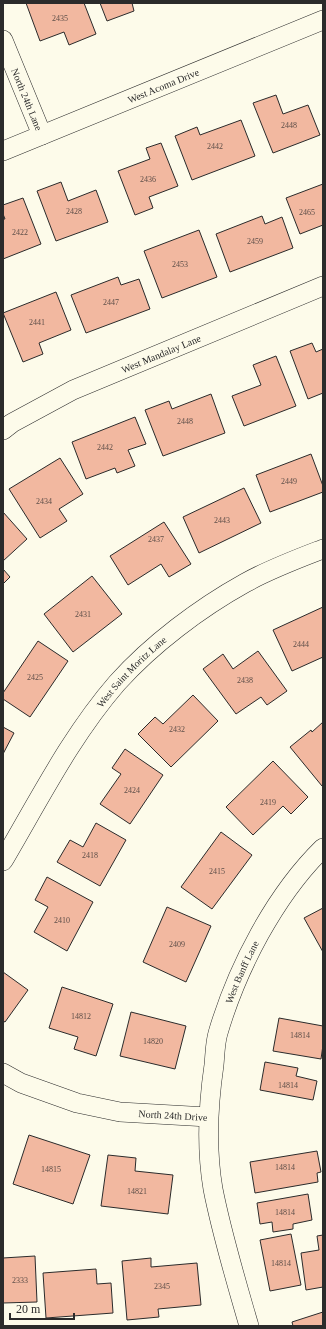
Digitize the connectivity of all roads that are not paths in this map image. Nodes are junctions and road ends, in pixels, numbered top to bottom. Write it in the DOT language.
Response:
graph roads {
  1 [pos="323,20"];
  2 [pos="3,40"];
  3 [pos="42,135"];
  4 [pos="3,151"];
  5 [pos="323,286"];
  6 [pos="3,430"];
  7 [pos="323,549"];
  8 [pos="323,848"];
  9 [pos="3,861"];
  10 [pos="3,1073"];
  11 [pos="208,1117"];
  12 [pos="249,1326"];
  1 -- 3 [label="street, West Acoma Drive"];
  2 -- 3 [label="street, North 24th Lane"];
  3 -- 4 [label="street, West Acoma Drive"];
  5 -- 6 [label="street, West Mandalay Lane"];
  7 -- 9 [label="street, West Saint Moritz Lane"];
  8 -- 11 [label="street, West Banff Lane"];
  10 -- 11 [label="street, North 24th Drive"];
  11 -- 12 [label="street, North 24th Drive"];
}
